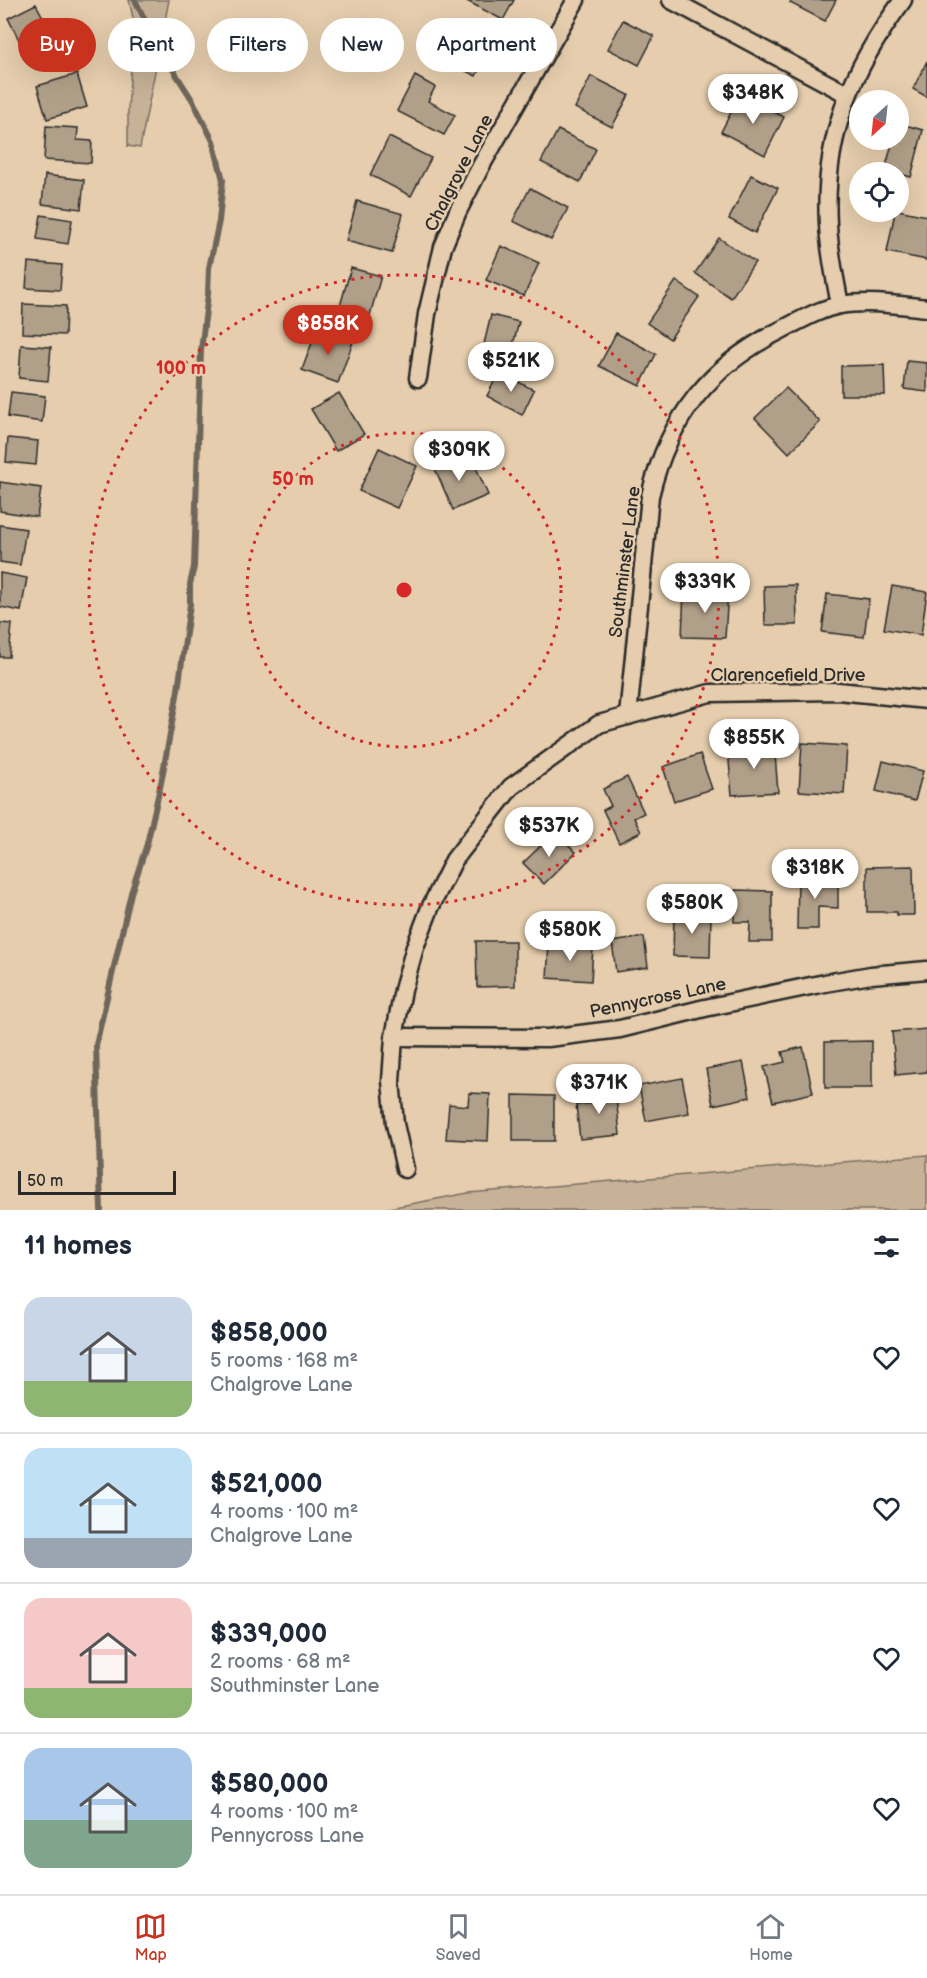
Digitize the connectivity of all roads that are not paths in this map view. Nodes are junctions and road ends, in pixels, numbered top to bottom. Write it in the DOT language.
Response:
graph roads {
  1 [pos="576,0"];
  2 [pos="671,0"];
  3 [pos="903,0"];
  4 [pos="847,94"];
  5 [pos="840,305"];
  6 [pos="927,308"];
  7 [pos="418,378"];
  8 [pos="927,700"];
  9 [pos="628,716"];
  10 [pos="927,970"];
  11 [pos="394,1037"];
  12 [pos="405,1169"];
  1 -- 7 [label="street, Chalgrove Lane"];
  2 -- 4 [label="street"];
  3 -- 4 [label="street"];
  4 -- 5 [label="street"];
  5 -- 6 [label="street, Southminster Lane"];
  5 -- 9 [label="street, Southminster Lane"];
  8 -- 9 [label="street, Clarencefield Drive"];
  9 -- 11 [label="street, Clarencefield Drive"];
  10 -- 11 [label="street, Pennycross Lane"];
  11 -- 12 [label="street, Clarencefield Drive"];
}
